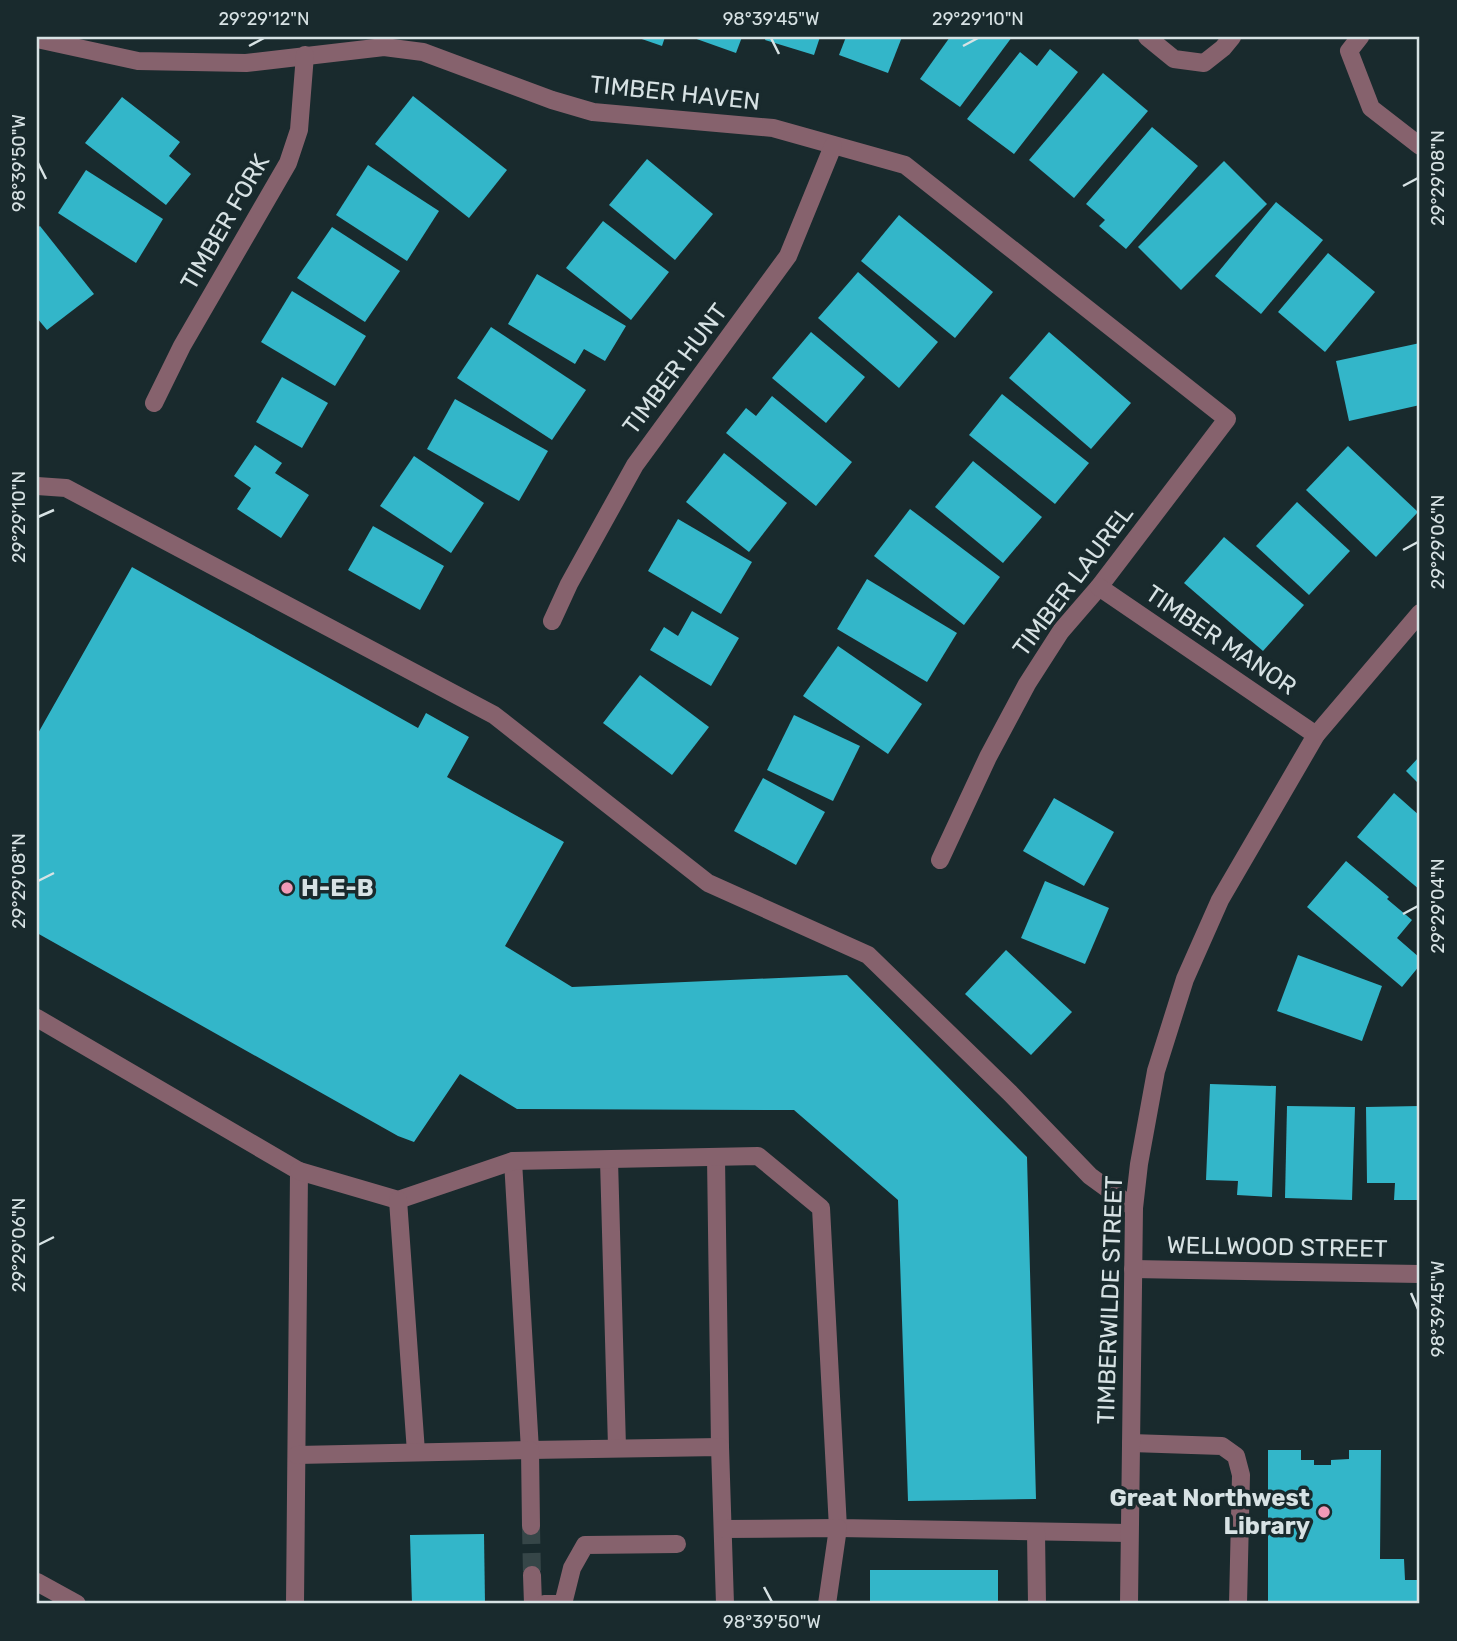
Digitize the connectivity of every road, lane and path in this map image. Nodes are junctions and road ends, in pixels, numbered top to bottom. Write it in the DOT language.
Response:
graph roads {
  1 [pos="1147,37"];
  2 [pos="1233,37"];
  3 [pos="1360,37"];
  4 [pos="37,39"];
  5 [pos="305,55"];
  6 [pos="833,146"];
  7 [pos="1420,146"];
  8 [pos="154,402"];
  9 [pos="1227,419"];
  10 [pos="37,486"];
  11 [pos="1099,587"];
  12 [pos="1420,613"];
  13 [pos="552,621"];
  14 [pos="1316,735"];
  15 [pos="940,860"];
  16 [pos="37,1018"];
  17 [pos="716,1157"];
  18 [pos="609,1160"];
  19 [pos="513,1161"];
  20 [pos="299,1171"];
  21 [pos="398,1200"];
  22 [pos="1134,1208"];
  23 [pos="1133,1269"];
  24 [pos="1420,1274"];
  25 [pos="1131,1443"];
  26 [pos="617,1447"];
  27 [pos="720,1447"];
  28 [pos="530,1450"];
  29 [pos="416,1452"];
  30 [pos="297,1455"];
  31 [pos="531,1525"];
  32 [pos="838,1528"];
  33 [pos="723,1529"];
  34 [pos="1036,1532"];
  35 [pos="1129,1533"];
  36 [pos="677,1544"];
  37 [pos="532,1574"];
  38 [pos="37,1582"];
  39 [pos="77,1604"];
  40 [pos="295,1604"];
  41 [pos="533,1604"];
  42 [pos="544,1604"];
  43 [pos="725,1604"];
  44 [pos="827,1604"];
  45 [pos="1037,1604"];
  46 [pos="1129,1604"];
  47 [pos="1238,1604"];
  1 -- 2 [label="street"];
  3 -- 7 [label="street"];
  4 -- 5 [label="street, TIMBER HAVEN"];
  5 -- 6 [label="street, TIMBER HAVEN"];
  5 -- 8 [label="street, TIMBER FORK"];
  6 -- 9 [label="street, TIMBER HAVEN"];
  6 -- 13 [label="street, TIMBER HUNT"];
  9 -- 11 [label="street, TIMBER LAUREL"];
  10 -- 22 [label="street"];
  11 -- 14 [label="street, TIMBER MANOR"];
  11 -- 15 [label="street, TIMBER LAUREL"];
  12 -- 14 [label="street, TIMBERWILDE STREET"];
  14 -- 22 [label="street, TIMBERWILDE STREET"];
  16 -- 20 [label="street"];
  17 -- 18 [label="street"];
  17 -- 27 [label="street"];
  17 -- 32 [label="street"];
  18 -- 19 [label="street"];
  18 -- 26 [label="street"];
  19 -- 21 [label="street"];
  19 -- 28 [label="street"];
  20 -- 21 [label="street"];
  20 -- 30 [label="street"];
  21 -- 29 [label="street"];
  22 -- 23 [label="street, TIMBERWILDE STREET"];
  23 -- 24 [label="street, WELLWOOD STREET"];
  23 -- 25 [label="street, TIMBERWILDE STREET"];
  25 -- 35 [label="street, TIMBERWILDE STREET"];
  25 -- 47 [label="street"];
  26 -- 27 [label="street"];
  26 -- 28 [label="street"];
  27 -- 33 [label="street"];
  28 -- 29 [label="street"];
  28 -- 31 [label="street"];
  29 -- 30 [label="street"];
  30 -- 40 [label="street"];
  32 -- 33 [label="street"];
  32 -- 34 [label="street"];
  32 -- 44 [label="street"];
  33 -- 43 [label="street"];
  34 -- 35 [label="street"];
  34 -- 45 [label="street"];
  35 -- 46 [label="street, TIMBERWILDE STREET"];
  36 -- 42 [label="street"];
  37 -- 41 [label="street"];
  38 -- 39 [label="street"];
}
